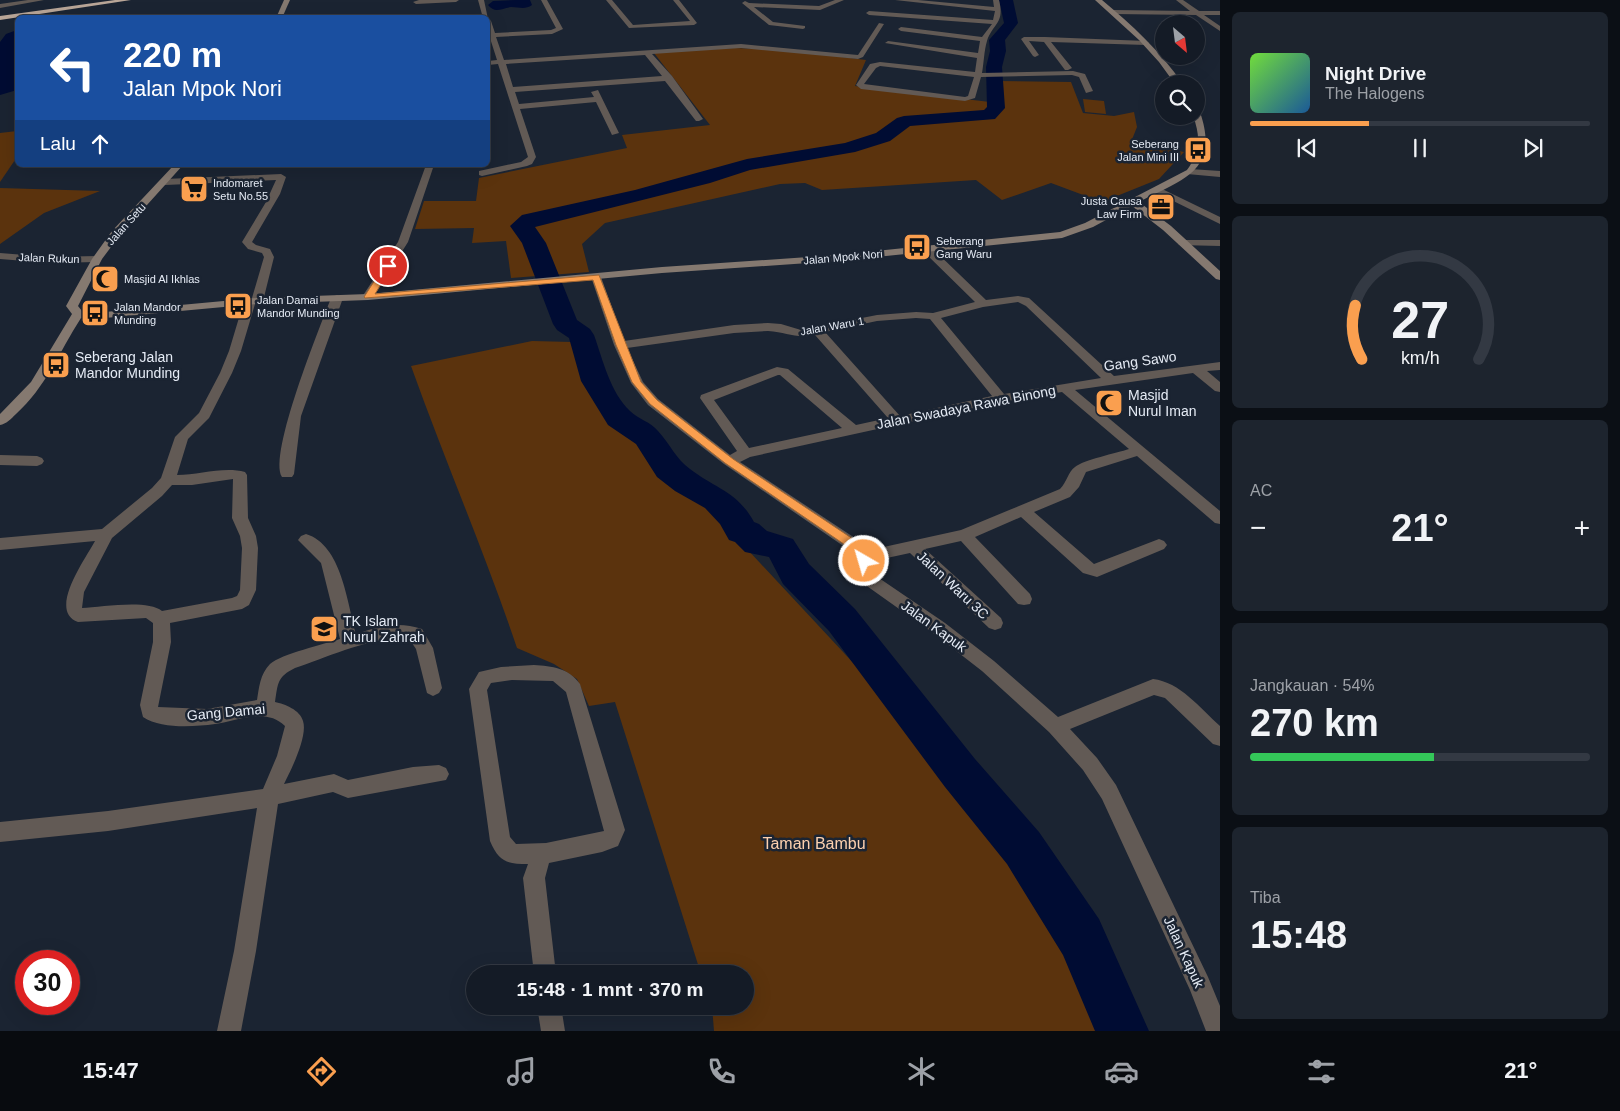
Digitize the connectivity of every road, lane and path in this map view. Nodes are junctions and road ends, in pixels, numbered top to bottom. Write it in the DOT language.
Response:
graph roads {
  1 [pos="41,0"];
  2 [pos="97,0"];
  3 [pos="128,0"];
  4 [pos="287,0"];
  5 [pos="456,0"];
  6 [pos="481,0"];
  7 [pos="544,0"];
  8 [pos="609,0"];
  9 [pos="676,0"];
  10 [pos="841,0"];
  11 [pos="898,0"];
  12 [pos="996,0"];
  13 [pos="1098,0"];
  14 [pos="1179,0"];
  15 [pos="745,2"];
  16 [pos="416,4"];
  17 [pos="0,6"];
  18 [pos="820,8"];
  19 [pos="998,9"];
  20 [pos="0,13"];
  21 [pos="17,13"];
  22 [pos="869,13"];
  23 [pos="1114,13"];
  24 [pos="1201,14"];
  25 [pos="1220,14"];
  26 [pos="280,15"];
  27 [pos="485,15"];
  28 [pos="814,15"];
  29 [pos="0,18"];
  30 [pos="808,21"];
  31 [pos="996,22"];
  32 [pos="881,24"];
  33 [pos="803,27"];
  34 [pos="490,28"];
  35 [pos="901,29"];
  36 [pos="1220,29"];
  37 [pos="797,34"];
  38 [pos="492,35"];
  39 [pos="984,39"];
  40 [pos="1045,39"];
  41 [pos="791,41"];
  42 [pos="1146,43"];
  43 [pos="888,44"];
  44 [pos="785,48"];
  45 [pos="646,52"];
  46 [pos="1035,55"];
  47 [pos="982,56"];
  48 [pos="500,62"];
  49 [pos="490,63"];
  50 [pos="1068,68"];
  51 [pos="978,75"];
  52 [pos="1173,75"];
  53 [pos="669,78"];
  54 [pos="592,84"];
  55 [pos="510,90"];
  56 [pos="1089,91"];
  57 [pos="599,99"];
  58 [pos="516,107"];
  59 [pos="699,119"];
  60 [pos="1200,125"];
  61 [pos="615,133"];
  62 [pos="177,167"];
  63 [pos="429,167"];
  64 [pos="1190,172"];
  65 [pos="482,173"];
  66 [pos="1220,174"];
  67 [pos="165,182"];
  68 [pos="1158,190"];
  69 [pos="1134,202"];
  70 [pos="1220,221"];
  71 [pos="1183,243"];
  72 [pos="1220,243"];
  73 [pos="927,249"];
  74 [pos="0,256"];
  75 [pos="97,260"];
  76 [pos="596,277"];
  77 [pos="1220,277"];
  78 [pos="368,297"];
  79 [pos="337,298"];
  80 [pos="253,301"];
  81 [pos="983,304"];
  82 [pos="78,314"];
  83 [pos="933,316"];
  84 [pos="817,330"];
  85 [pos="620,345"];
  86 [pos="1220,366"];
  87 [pos="1196,369"];
  88 [pos="1112,380"];
  89 [pos="1065,388"];
  90 [pos="1220,388"];
  91 [pos="1001,398"];
  92 [pos="897,420"];
  93 [pos="0,421"];
  94 [pos="853,430"];
  95 [pos="1138,451"];
  96 [pos="746,454"];
  97 [pos="0,460"];
  98 [pos="37,461"];
  99 [pos="729,461"];
  100 [pos="287,474"];
  101 [pos="168,480"];
  102 [pos="1024,511"];
  103 [pos="1220,518"];
  104 [pos="106,534"];
  105 [pos="964,535"];
  106 [pos="306,540"];
  107 [pos="0,544"];
  108 [pos="1159,545"];
  109 [pos="912,546"];
  110 [pos="866,557"];
  111 [pos="1024,599"];
  112 [pos="159,618"];
  113 [pos="995,623"];
  114 [pos="350,643"];
  115 [pos="432,688"];
  116 [pos="265,707"];
  117 [pos="1056,726"];
  118 [pos="1220,738"];
  119 [pos="439,774"];
  120 [pos="269,797"];
  121 [pos="0,832"];
  122 [pos="542,854"];
  123 [pos="544,965"];
  124 [pos="550,1015"];
  125 [pos="229,1031"];
  126 [pos="553,1031"];
  127 [pos="1218,1031"];
  1 -- 17 [label="street"];
  2 -- 21 [label="highway"];
  3 -- 21 [label="highway"];
  4 -- 26 [label="main road"];
  5 -- 16 [label="street"];
  6 -- 27 [label="street"];
  7 -- 38 [label="street"];
  8 -- 9 [label="street"];
  10 -- 18 [label="street"];
  11 -- 19 [label="street"];
  12 -- 19 [label="street"];
  13 -- 23 [label="main road"];
  14 -- 24 [label="street"];
  15 -- 18 [label="street"];
  15 -- 33 [label="street"];
  18 -- 28 [label="street"];
  19 -- 31 [label="street"];
  20 -- 21 [label="highway"];
  21 -- 29 [label="highway"];
  22 -- 31 [label="street"];
  23 -- 24 [label="street"];
  23 -- 42 [label="main road"];
  24 -- 25 [label="street"];
  24 -- 36 [label="street"];
  30 -- 33 [label="street"];
  31 -- 39 [label="street"];
  32 -- 44 [label="street"];
  33 -- 37 [label="street"];
  34 -- 38 [label="street"];
  35 -- 39 [label="street"];
  38 -- 48 [label="street"];
  39 -- 47 [label="street"];
  40 -- 42 [label="street"];
  40 -- 46 [label="street"];
  40 -- 50 [label="street"];
  41 -- 44 [label="street"];
  42 -- 52 [label="main road"];
  43 -- 47 [label="street"];
  44 -- 45 [label="street"];
  45 -- 48 [label="street"];
  45 -- 53 [label="street"];
  47 -- 51 [label="street"];
  48 -- 49 [label="street"];
  48 -- 55 [label="street"];
  51 -- 51 [label="street"];
  51 -- 56 [label="street"];
  53 -- 54 [label="street"];
  53 -- 59 [label="street"];
  54 -- 55 [label="street"];
  54 -- 57 [label="street"];
  55 -- 58 [label="street"];
  57 -- 58 [label="street"];
  57 -- 61 [label="street"];
  58 -- 65 [label="street"];
  60 -- 64 [label="main road"];
  62 -- 67 [label="main road, Jalan Setu"];
  63 -- 78 [label="street"];
  64 -- 66 [label="street"];
  64 -- 68 [label="main road, Jalan Mpok Nori"];
  67 -- 75 [label="main road, Jalan Setu"];
  67 -- 80 [label="street"];
  68 -- 69 [label="main road, Jalan Mpok Nori"];
  68 -- 70 [label="street"];
  69 -- 71 [label="main road"];
  69 -- 73 [label="main road, Jalan Mpok Nori"];
  71 -- 72 [label="street"];
  71 -- 77 [label="main road"];
  73 -- 76 [label="main road, Jalan Mpok Nori"];
  73 -- 81 [label="street"];
  74 -- 75 [label="street, Jalan Rukun"];
  75 -- 82 [label="main road, Jalan Setu"];
  76 -- 78 [label="main road, Jalan Mpok Nori"];
  76 -- 85 [label="street"];
  78 -- 79 [label="main road"];
  79 -- 80 [label="main road"];
  79 -- 100 [label="street"];
  80 -- 82 [label="main road"];
  80 -- 101 [label="street"];
  81 -- 83 [label="street, Jalan Waru 1"];
  81 -- 88 [label="street, Jalan Waru 1"];
  82 -- 93 [label="main road"];
  83 -- 84 [label="street, Jalan Waru 1"];
  83 -- 91 [label="street"];
  84 -- 85 [label="street, Jalan Waru 1"];
  84 -- 92 [label="street"];
  85 -- 99 [label="street"];
  86 -- 87 [label="street, Gang Sawo"];
  87 -- 88 [label="street, Gang Sawo"];
  87 -- 90 [label="street"];
  88 -- 89 [label="street, Gang Sawo"];
  89 -- 91 [label="street, Jalan Swadaya Rawa Binong"];
  89 -- 95 [label="street, Jalan Swadaya Rawa Binong"];
  91 -- 92 [label="street, Jalan Swadaya Rawa Binong"];
  92 -- 94 [label="street, Jalan Swadaya Rawa Binong"];
  94 -- 96 [label="street, Jalan Swadaya Rawa Binong"];
  94 -- 96 [label="street"];
  95 -- 102 [label="street"];
  95 -- 103 [label="street, Jalan Swadaya Rawa Binong"];
  96 -- 99 [label="street, Jalan Swadaya Rawa Binong"];
  97 -- 98 [label="street"];
  99 -- 110 [label="street"];
  101 -- 104 [label="street"];
  101 -- 112 [label="street"];
  102 -- 105 [label="street"];
  102 -- 108 [label="street"];
  104 -- 107 [label="street"];
  104 -- 112 [label="street"];
  105 -- 109 [label="street"];
  105 -- 111 [label="street"];
  106 -- 114 [label="street"];
  109 -- 110 [label="street"];
  109 -- 113 [label="street, Jalan Waru 3C"];
  110 -- 117 [label="street, Jalan Kapuk"];
  112 -- 116 [label="street, Gang Damai"];
  114 -- 115 [label="street"];
  114 -- 116 [label="street"];
  116 -- 120 [label="street, Gang Damai"];
  117 -- 118 [label="street"];
  117 -- 127 [label="street, Jalan Kapuk"];
  119 -- 120 [label="street"];
  120 -- 121 [label="street"];
  120 -- 125 [label="street, Gang Damai"];
  122 -- 122 [label="street"];
  122 -- 123 [label="street"];
  124 -- 126 [label="street"];
}
